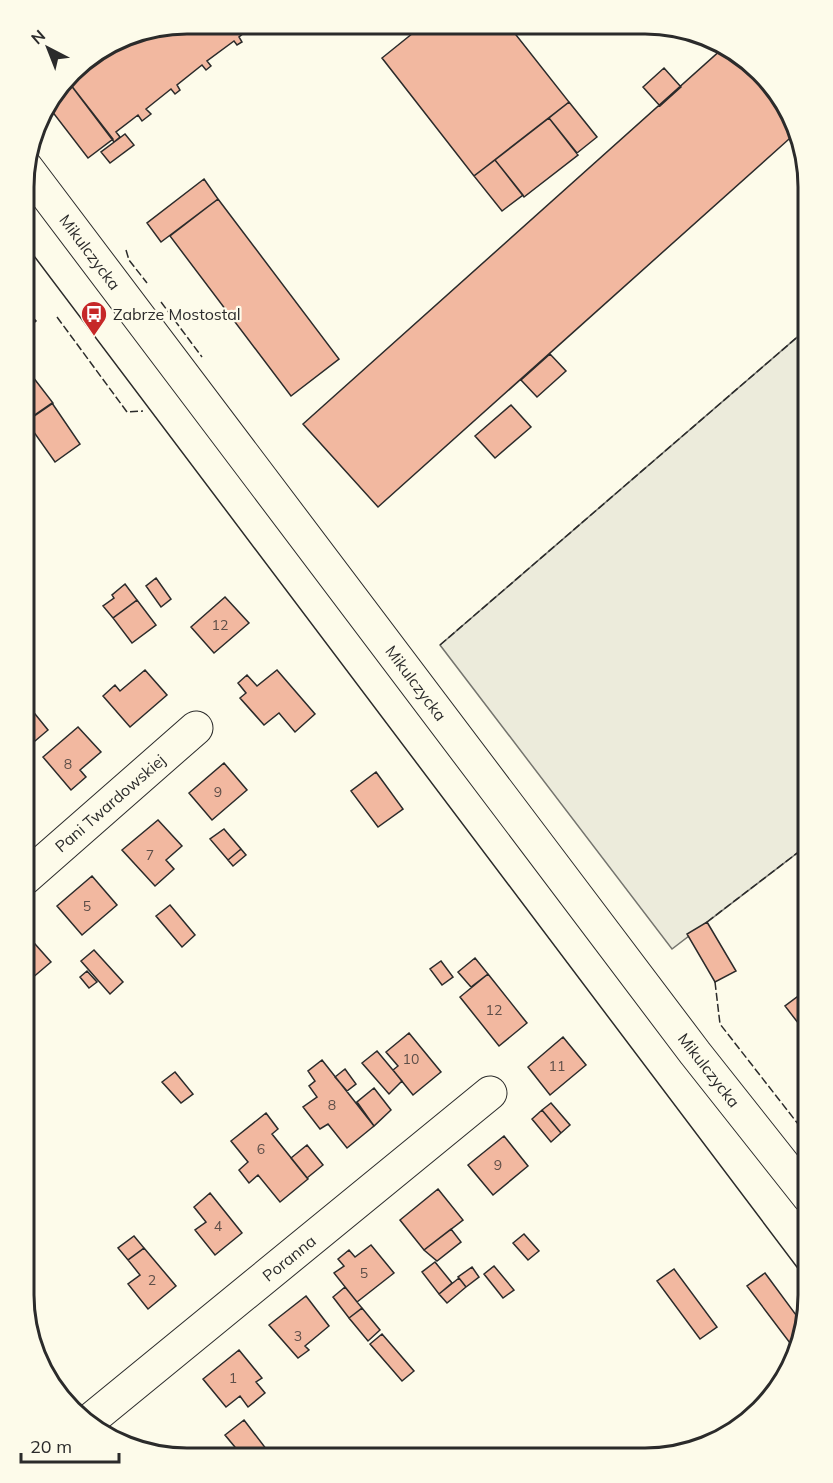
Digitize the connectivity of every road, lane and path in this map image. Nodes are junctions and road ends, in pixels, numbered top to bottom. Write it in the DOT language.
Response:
graph roads {
  1 [pos="35,179"];
  2 [pos="196,728"];
  3 [pos="34,869"];
  4 [pos="490,1093"];
  5 [pos="798,1183"];
  6 [pos="94,1417"];
  1 -- 5 [label="main road, Mikulczycka"];
  2 -- 3 [label="main road, Pani Twardowskiej"];
  4 -- 6 [label="main road, Poranna"];
}
